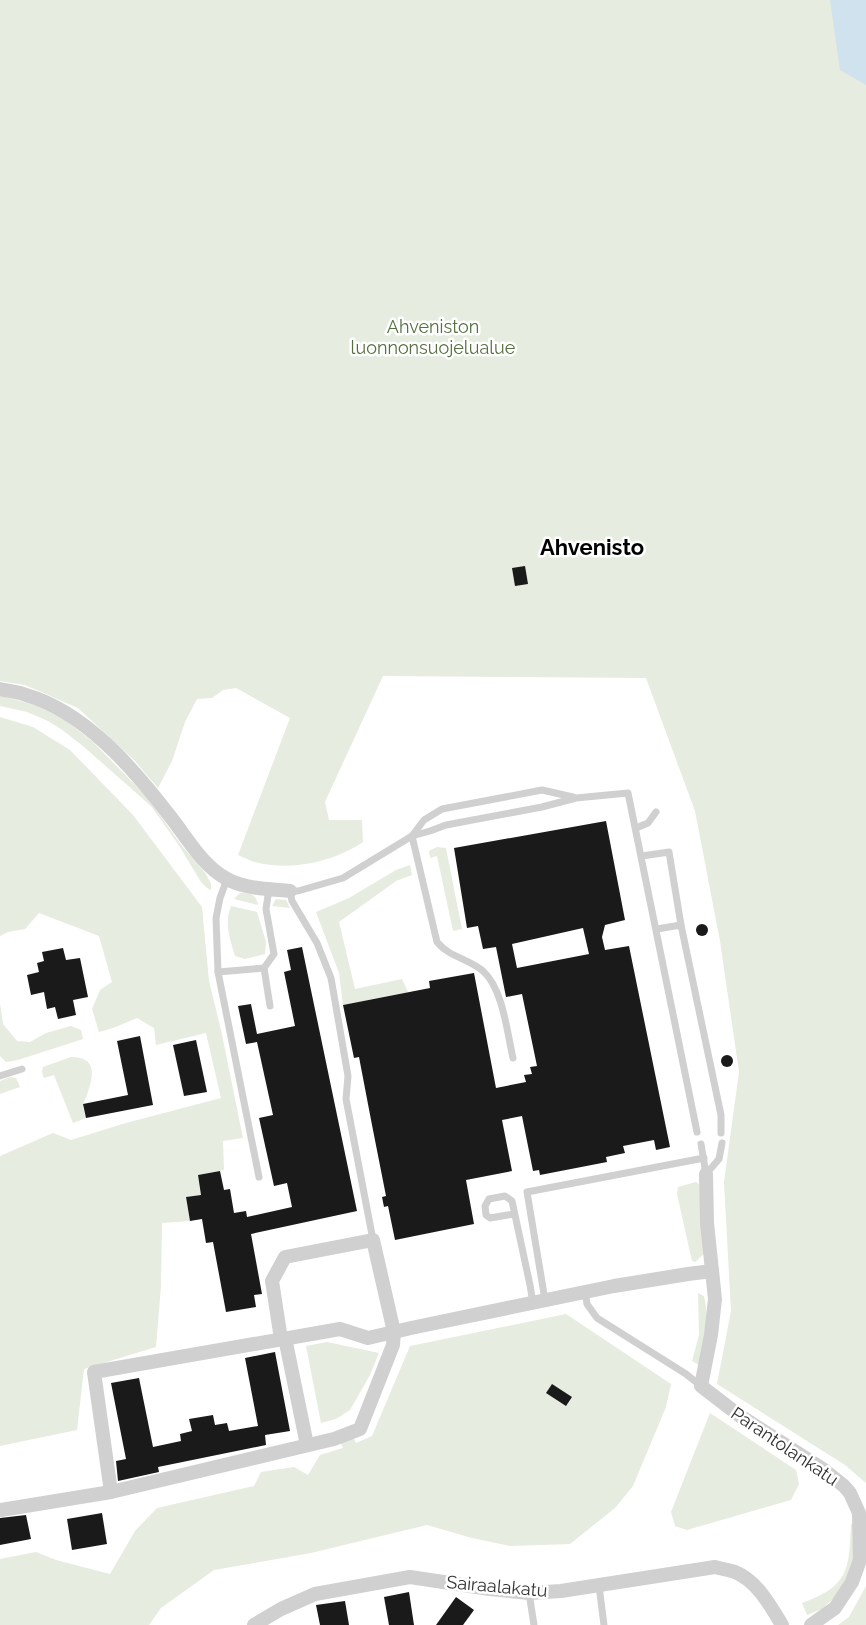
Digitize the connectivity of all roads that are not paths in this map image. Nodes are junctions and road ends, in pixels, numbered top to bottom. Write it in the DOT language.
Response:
graph roads {
  1 [pos="0,689"];
  2 [pos="576,798"];
  3 [pos="656,812"];
  4 [pos="636,828"];
  5 [pos="412,836"];
  6 [pos="642,856"];
  7 [pos="227,880"];
  8 [pos="269,889"];
  9 [pos="290,891"];
  10 [pos="681,925"];
  11 [pos="657,929"];
  12 [pos="264,968"];
  13 [pos="218,972"];
  14 [pos="270,1006"];
  15 [pos="513,1058"];
  16 [pos="22,1069"];
  17 [pos="0,1076"];
  18 [pos="697,1132"];
  19 [pos="721,1133"];
  20 [pos="722,1143"];
  21 [pos="701,1144"];
  22 [pos="704,1158"];
  23 [pos="706,1174"];
  24 [pos="259,1177"];
  25 [pos="514,1214"];
  26 [pos="373,1240"];
  27 [pos="712,1271"];
  28 [pos="585,1292"];
  29 [pos="539,1302"];
  30 [pos="394,1332"];
  31 [pos="283,1339"];
  32 [pos="702,1386"];
  33 [pos="307,1445"];
  34 [pos="111,1492"];
  35 [pos="1,1510"];
  36 [pos="862,1512"];
  37 [pos="599,1586"];
  38 [pos="529,1592"];
  39 [pos="254,1625"];
  40 [pos="534,1625"];
  41 [pos="604,1625"];
  42 [pos="782,1625"];
  43 [pos="811,1625"];
  1 -- 7 [label="street"];
  2 -- 4 [label="lane"];
  2 -- 5 [label="lane"];
  2 -- 5 [label="lane"];
  3 -- 4 [label="lane"];
  4 -- 6 [label="lane"];
  5 -- 9 [label="lane"];
  5 -- 15 [label="lane"];
  6 -- 10 [label="lane"];
  6 -- 11 [label="lane"];
  7 -- 8 [label="street"];
  7 -- 13 [label="lane"];
  8 -- 9 [label="street"];
  8 -- 12 [label="lane"];
  9 -- 26 [label="lane"];
  10 -- 11 [label="lane"];
  10 -- 19 [label="lane"];
  11 -- 18 [label="lane"];
  12 -- 13 [label="lane"];
  12 -- 14 [label="lane"];
  13 -- 24 [label="lane"];
  16 -- 17 [label="lane"];
  20 -- 23 [label="lane"];
  21 -- 22 [label="lane"];
  22 -- 23 [label="lane"];
  22 -- 29 [label="lane"];
  23 -- 27 [label="street"];
  25 -- 29 [label="lane"];
  26 -- 30 [label="street"];
  26 -- 31 [label="street"];
  27 -- 28 [label="street"];
  27 -- 32 [label="street"];
  28 -- 29 [label="street"];
  28 -- 32 [label="lane"];
  29 -- 30 [label="street"];
  30 -- 31 [label="street"];
  30 -- 33 [label="street"];
  31 -- 33 [label="street"];
  31 -- 34 [label="street"];
  32 -- 36 [label="street, Parantolankatu"];
  33 -- 34 [label="street"];
  34 -- 35 [label="street"];
  36 -- 43 [label="street"];
  37 -- 38 [label="street, Sairaalakatu"];
  37 -- 41 [label="lane"];
  37 -- 42 [label="street, Sairaalakatu"];
  38 -- 39 [label="street, Sairaalakatu"];
  38 -- 40 [label="lane"];
}
